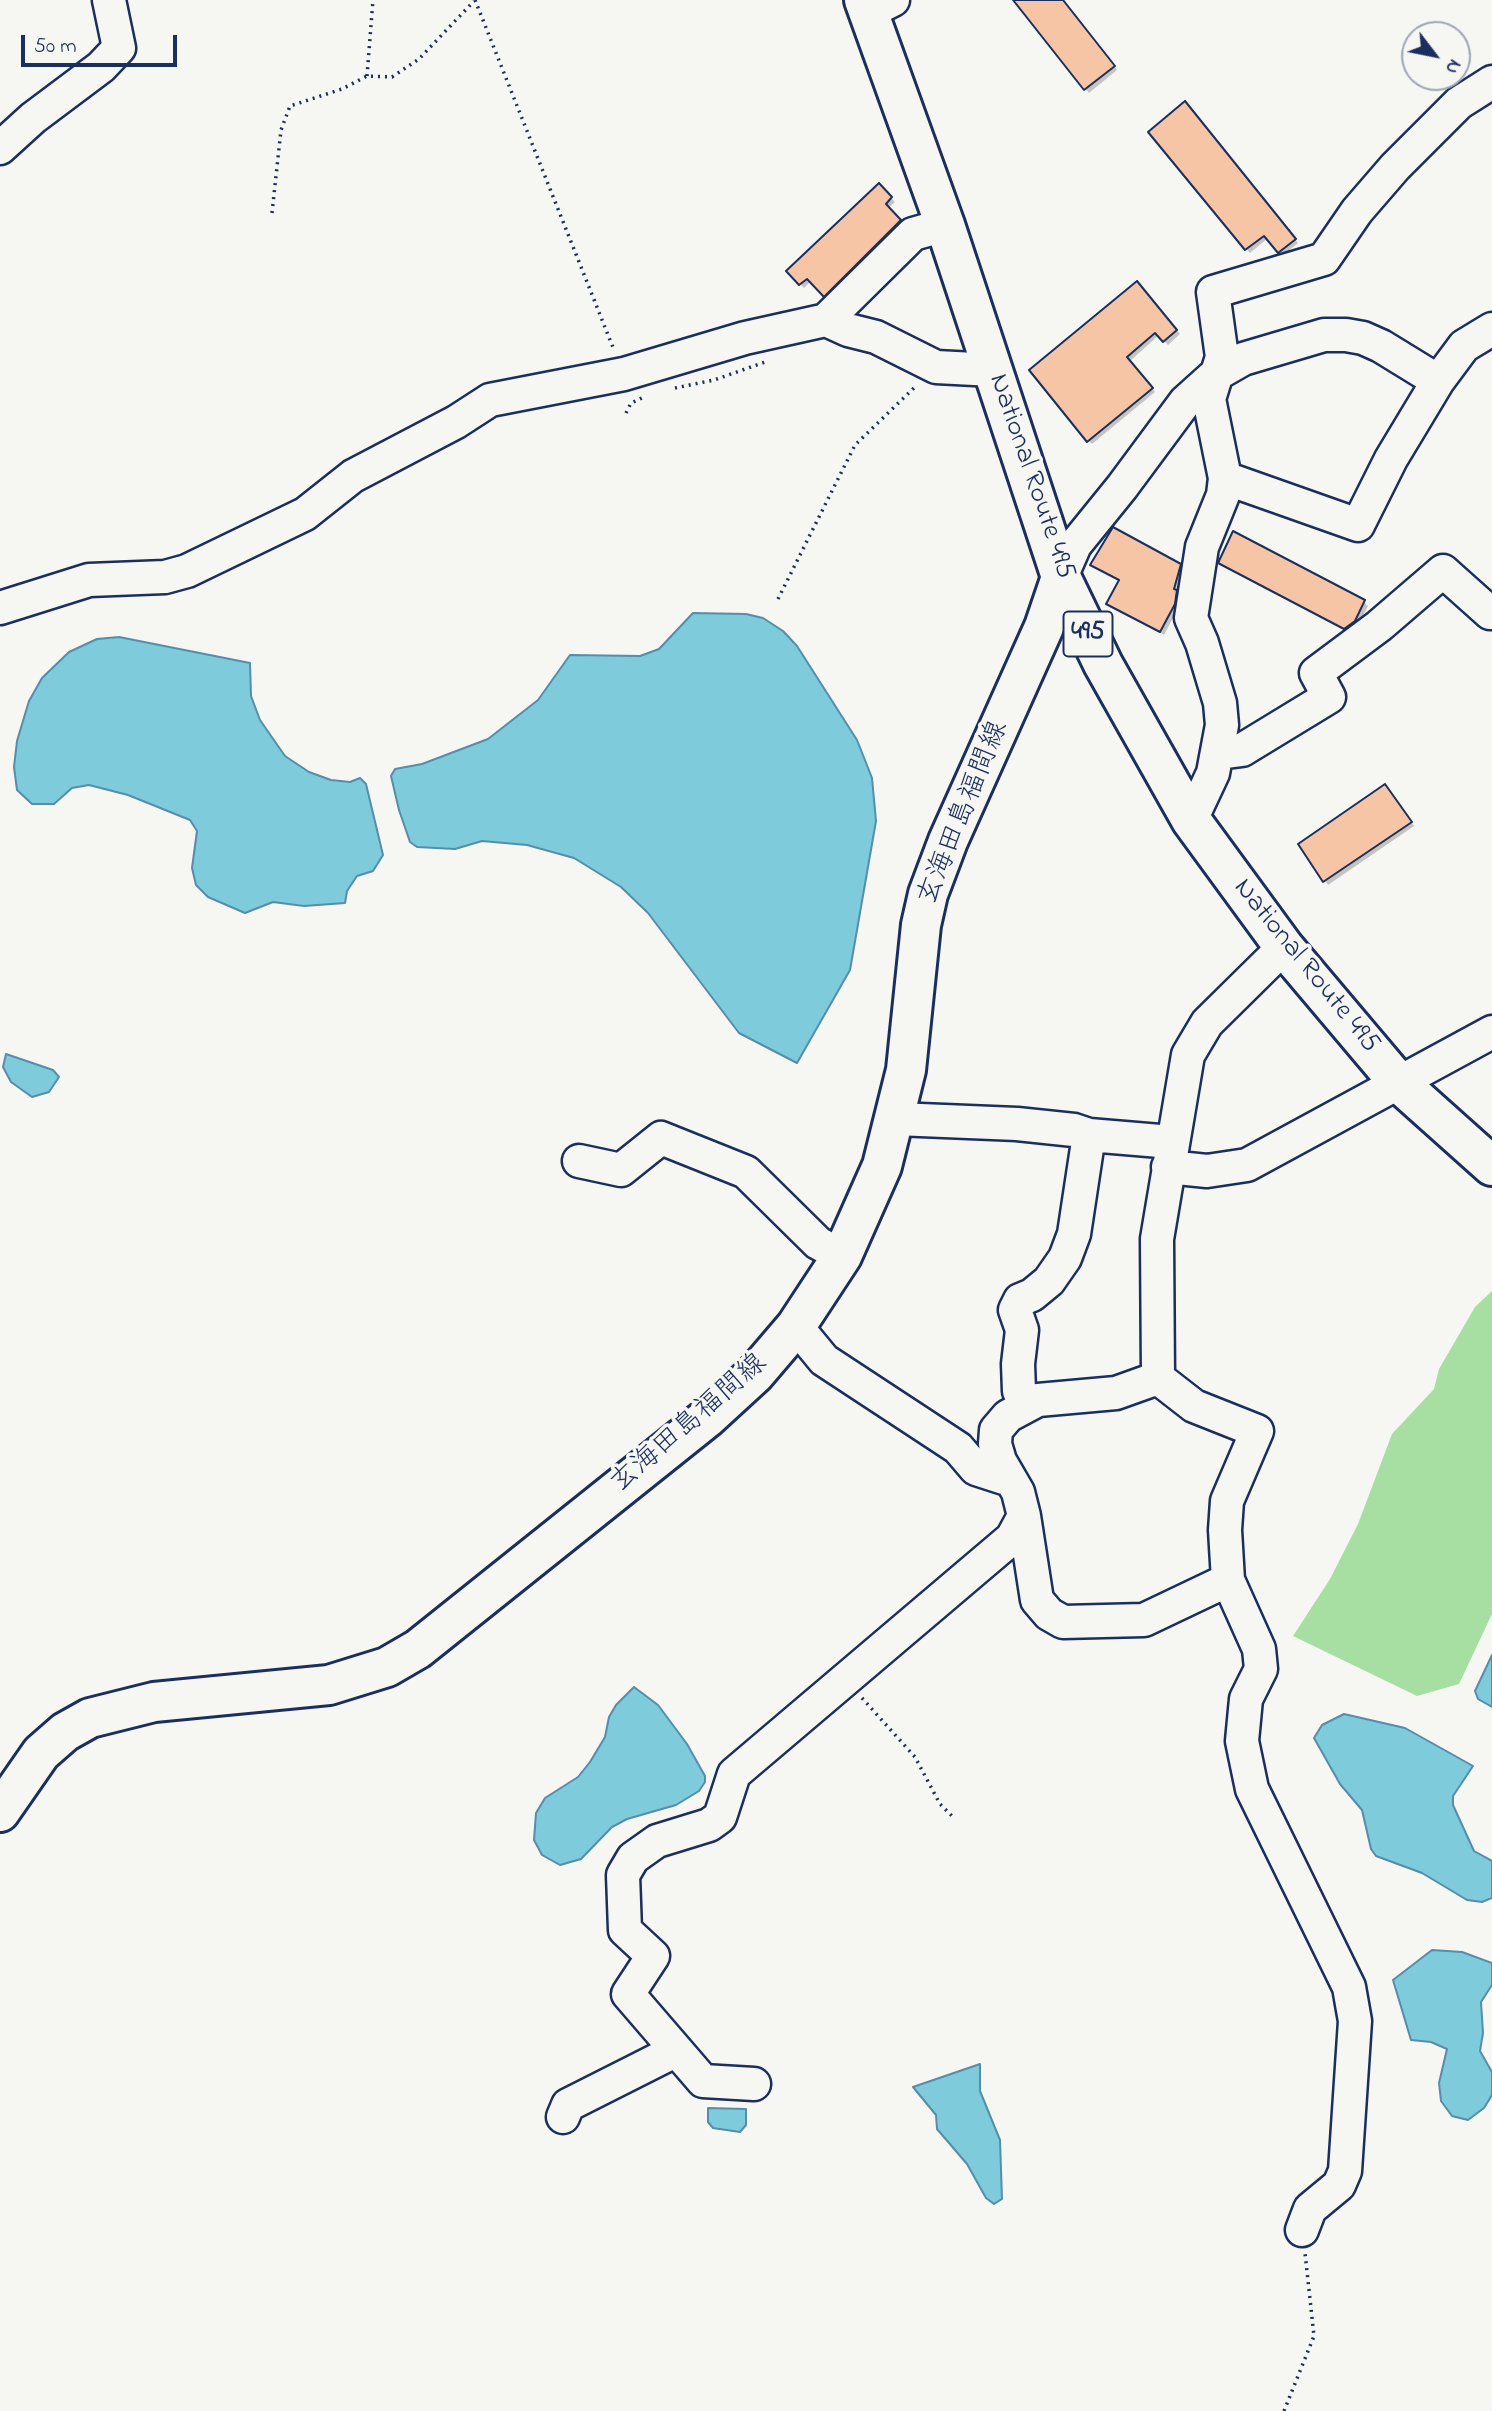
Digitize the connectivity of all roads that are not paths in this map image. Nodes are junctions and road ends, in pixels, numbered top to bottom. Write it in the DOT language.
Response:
graph roads {
  1 [pos="109,0"];
  2 [pos="875,4"];
  3 [pos="1492,82"];
  4 [pos="0,148"];
  5 [pos="945,225"];
  6 [pos="826,320"];
  7 [pos="1492,329"];
  8 [pos="993,370"];
  9 [pos="1215,375"];
  10 [pos="1438,381"];
  11 [pos="1225,478"];
  12 [pos="1061,577"];
  13 [pos="0,608"];
  14 [pos="1492,611"];
  15 [pos="1219,753"];
  16 [pos="1191,820"];
  17 [pos="1284,947"];
  18 [pos="1492,1032"];
  19 [pos="1398,1082"];
  20 [pos="896,1119"];
  21 [pos="1089,1135"];
  22 [pos="1170,1155"];
  23 [pos="579,1161"];
  24 [pos="1492,1166"];
  25 [pos="842,1256"];
  26 [pos="796,1326"];
  27 [pos="1158,1378"];
  28 [pos="1025,1405"];
  29 [pos="1010,1480"];
  30 [pos="1024,1516"];
  31 [pos="1228,1580"];
  32 [pos="0,1812"];
  33 [pos="675,2051"];
  34 [pos="754,2084"];
  35 [pos="563,2117"];
  36 [pos="1302,2230"];
  1 -- 4 [label="street"];
  2 -- 5 [label="main road, National Route 495 / 495"];
  3 -- 9 [label="street"];
  5 -- 6 [label="street"];
  5 -- 8 [label="main road, National Route 495 / 495"];
  6 -- 8 [label="street"];
  6 -- 13 [label="street"];
  7 -- 10 [label="street"];
  8 -- 12 [label="main road, National Route 495 / 495"];
  9 -- 10 [label="street"];
  9 -- 11 [label="street"];
  9 -- 12 [label="street"];
  10 -- 11 [label="street"];
  11 -- 15 [label="street"];
  12 -- 16 [label="main road, National Route 495 / 495"];
  12 -- 20 [label="main road, 玄海田島福間線"];
  14 -- 15 [label="street"];
  15 -- 16 [label="street"];
  16 -- 17 [label="main road, National Route 495 / 495"];
  17 -- 19 [label="main road, National Route 495 / 495"];
  17 -- 22 [label="street"];
  18 -- 19 [label="street"];
  19 -- 22 [label="street"];
  19 -- 24 [label="main road, National Route 495 / 495"];
  20 -- 21 [label="street"];
  20 -- 25 [label="main road, 玄海田島福間線"];
  21 -- 22 [label="street"];
  21 -- 28 [label="street"];
  22 -- 27 [label="street"];
  23 -- 25 [label="street"];
  25 -- 26 [label="main road, 玄海田島福間線"];
  26 -- 29 [label="street"];
  26 -- 32 [label="main road, 玄海田島福間線"];
  27 -- 28 [label="street"];
  27 -- 31 [label="street"];
  28 -- 29 [label="street"];
  29 -- 30 [label="street"];
  30 -- 31 [label="street"];
  30 -- 33 [label="street"];
  31 -- 36 [label="street"];
  33 -- 34 [label="street"];
  33 -- 35 [label="street"];
}
